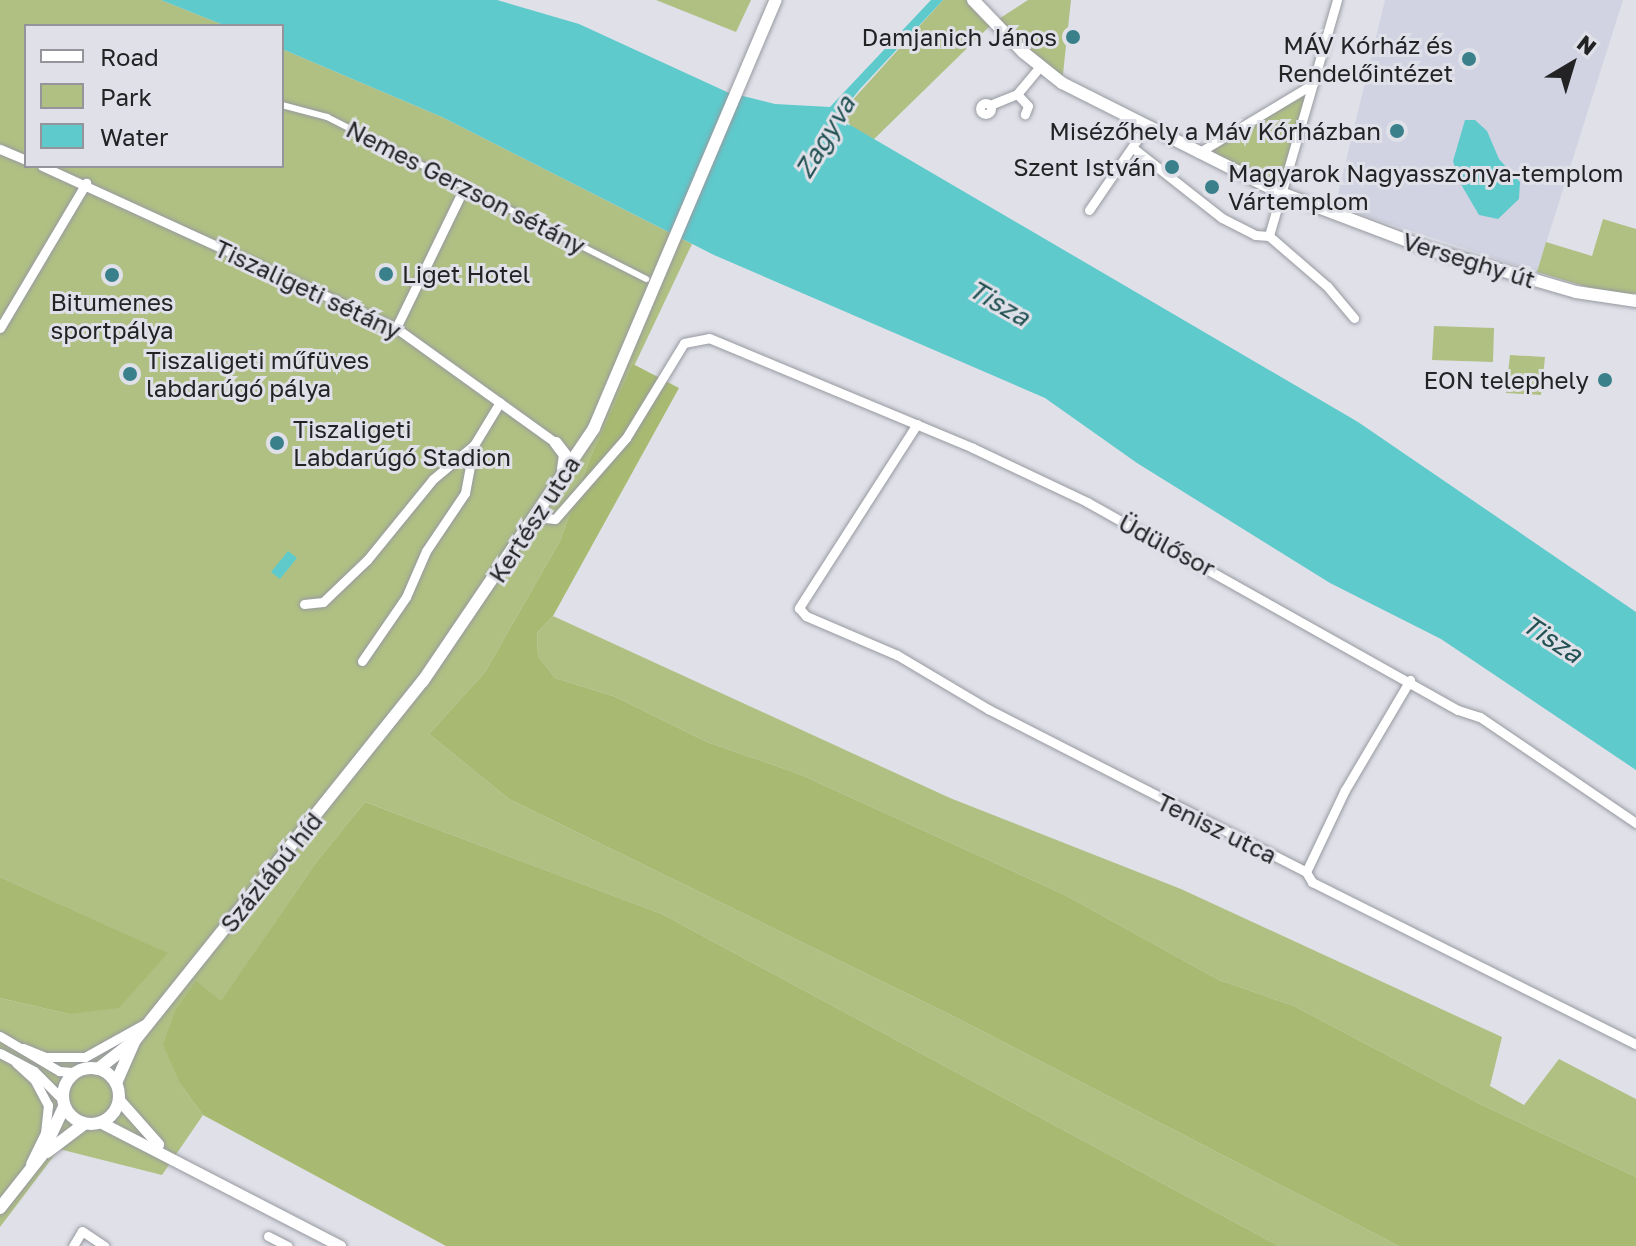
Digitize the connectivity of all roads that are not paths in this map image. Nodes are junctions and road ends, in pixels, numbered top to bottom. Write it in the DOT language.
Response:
graph roads {
  1 [pos="776,0"];
  2 [pos="973,0"];
  3 [pos="1337,0"];
  4 [pos="1040,67"];
  5 [pos="1313,84"];
  6 [pos="1017,94"];
  7 [pos="990,105"];
  8 [pos="284,106"];
  9 [pos="1025,114"];
  10 [pos="1145,128"];
  11 [pos="1133,148"];
  12 [pos="0,149"];
  13 [pos="1198,153"];
  14 [pos="24,159"];
  15 [pos="47,168"];
  16 [pos="86,183"];
  17 [pos="1281,193"];
  18 [pos="459,198"];
  19 [pos="1089,210"];
  20 [pos="1269,236"];
  21 [pos="652,277"];
  22 [pos="1636,299"];
  23 [pos="1354,318"];
  24 [pos="0,328"];
  25 [pos="396,328"];
  26 [pos="500,402"];
  27 [pos="917,424"];
  28 [pos="591,432"];
  29 [pos="556,443"];
  30 [pos="474,445"];
  31 [pos="576,453"];
  32 [pos="559,482"];
  33 [pos="536,517"];
  34 [pos="304,604"];
  35 [pos="362,661"];
  36 [pos="1410,680"];
  37 [pos="374,743"];
  38 [pos="1636,823"];
  39 [pos="1306,872"];
  40 [pos="155,1016"];
  41 [pos="0,1036"];
  42 [pos="135,1040"];
  43 [pos="1636,1044"];
  44 [pos="23,1048"];
  45 [pos="0,1053"];
  46 [pos="16,1063"];
  47 [pos="98,1069"];
  48 [pos="75,1072"];
  49 [pos="116,1083"];
  50 [pos="119,1100"];
  51 [pos="63,1103"];
  52 [pos="102,1123"];
  53 [pos="84,1124"];
  54 [pos="41,1156"];
  55 [pos="170,1156"];
  56 [pos="23,1179"];
  57 [pos="0,1208"];
  58 [pos="268,1236"];
  59 [pos="73,1246"];
  60 [pos="104,1246"];
  61 [pos="288,1246"];
  62 [pos="340,1246"];
  1 -- 21 [label="main road, Kertész utca"];
  2 -- 4 [label="main road, Verseghy út"];
  3 -- 5 [label="street"];
  4 -- 6 [label="street"];
  4 -- 10 [label="main road, Verseghy út"];
  5 -- 13 [label="street"];
  5 -- 17 [label="street"];
  6 -- 7 [label="street"];
  6 -- 9 [label="street"];
  8 -- 21 [label="street, Nemes Gerzson sétány"];
  10 -- 11 [label="street"];
  10 -- 13 [label="main road, Verseghy út"];
  11 -- 19 [label="street"];
  11 -- 20 [label="street"];
  12 -- 14 [label="street"];
  13 -- 17 [label="main road, Verseghy út"];
  15 -- 16 [label="street, Tiszaligeti sétány"];
  16 -- 24 [label="street"];
  16 -- 25 [label="street, Tiszaligeti sétány"];
  17 -- 20 [label="street"];
  17 -- 22 [label="main road, Verseghy út"];
  18 -- 25 [label="street"];
  20 -- 23 [label="street"];
  21 -- 28 [label="main road, Kertész utca"];
  25 -- 26 [label="street, Tiszaligeti sétány"];
  26 -- 29 [label="street, Tiszaligeti sétány"];
  26 -- 30 [label="street"];
  27 -- 33 [label="street, Üdülősor"];
  27 -- 36 [label="street, Üdülősor"];
  27 -- 39 [label="street, Tenisz utca"];
  28 -- 29 [label="main road"];
  28 -- 31 [label="main road, Kertész utca"];
  29 -- 31 [label="main road"];
  29 -- 32 [label="main road"];
  30 -- 34 [label="street"];
  30 -- 35 [label="street"];
  31 -- 32 [label="main road, Kertész utca"];
  32 -- 33 [label="main road, Kertész utca"];
  33 -- 37 [label="main road, Kertész utca"];
  36 -- 38 [label="street, Üdülősor"];
  36 -- 39 [label="street"];
  37 -- 40 [label="main road, Százlábú híd"];
  39 -- 43 [label="street, Tenisz utca"];
  40 -- 42 [label="main road"];
  40 -- 44 [label="street"];
  41 -- 44 [label="street"];
  42 -- 47 [label="main road"];
  42 -- 49 [label="main road"];
  44 -- 48 [label="street"];
  45 -- 46 [label="street"];
  46 -- 51 [label="street"];
  46 -- 56 [label="street"];
  47 -- 48 [label="main road"];
  47 -- 49 [label="main road"];
  48 -- 51 [label="main road"];
  49 -- 50 [label="main road"];
  50 -- 52 [label="main road"];
  50 -- 55 [label="street"];
  51 -- 53 [label="main road"];
  51 -- 54 [label="main road"];
  52 -- 53 [label="main road"];
  52 -- 55 [label="street"];
  53 -- 54 [label="main road"];
  54 -- 56 [label="main road"];
  55 -- 62 [label="street"];
  56 -- 57 [label="main road"];
  58 -- 61 [label="street"];
  59 -- 60 [label="street"];
}
